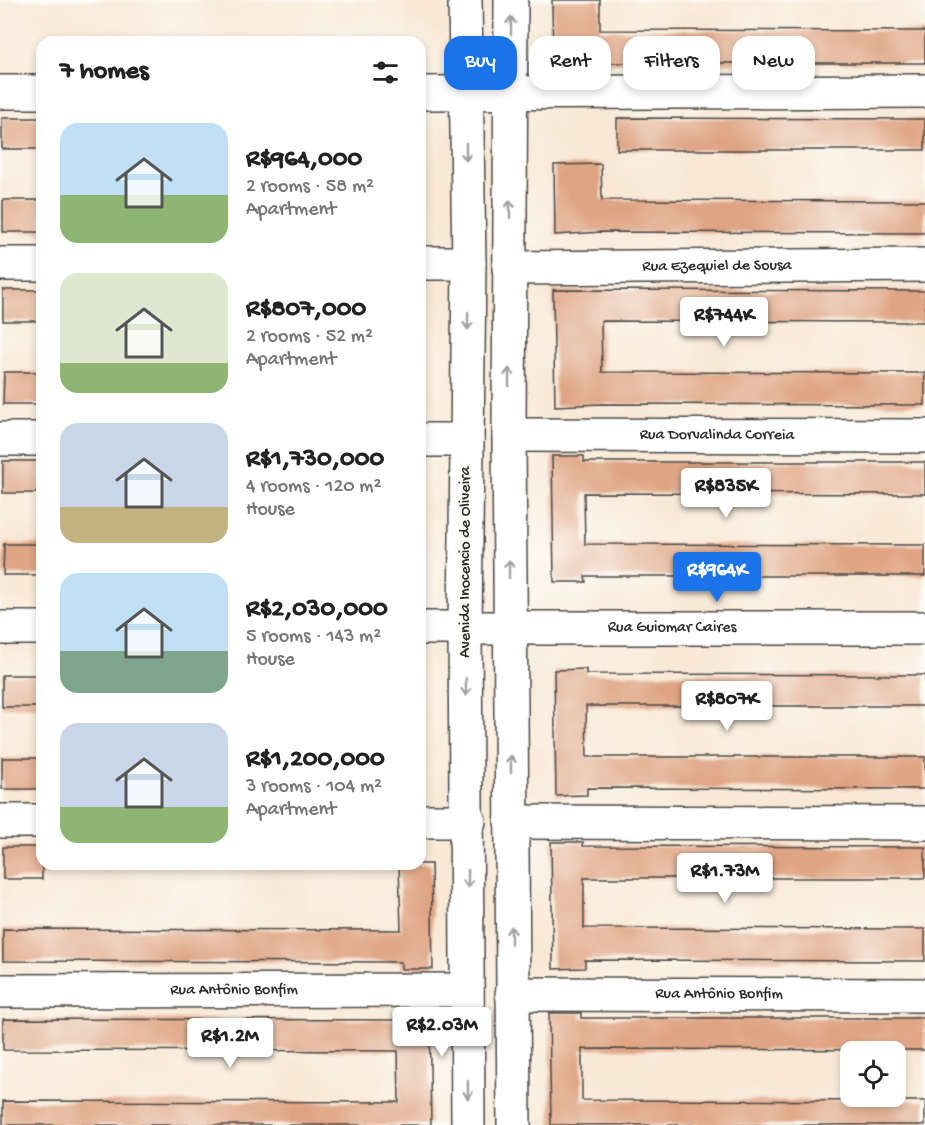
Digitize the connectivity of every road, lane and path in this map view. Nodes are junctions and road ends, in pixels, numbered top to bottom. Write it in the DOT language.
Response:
graph roads {
  1 [pos="465,0"];
  2 [pos="511,0"];
  3 [pos="925,90"];
  4 [pos="0,92"];
  5 [pos="36,92"];
  6 [pos="426,93"];
  7 [pos="465,93"];
  8 [pos="511,93"];
  9 [pos="426,263"];
  10 [pos="468,263"];
  11 [pos="0,264"];
  12 [pos="36,264"];
  13 [pos="925,265"];
  14 [pos="509,267"];
  15 [pos="509,435"];
  16 [pos="925,436"];
  17 [pos="0,439"];
  18 [pos="36,440"];
  19 [pos="426,440"];
  20 [pos="467,440"];
  21 [pos="0,628"];
  22 [pos="36,628"];
  23 [pos="426,628"];
  24 [pos="465,628"];
  25 [pos="510,628"];
  26 [pos="925,628"];
  27 [pos="0,821"];
  28 [pos="36,821"];
  29 [pos="426,821"];
  30 [pos="468,821"];
  31 [pos="511,822"];
  32 [pos="925,823"];
  33 [pos="467,990"];
  34 [pos="0,991"];
  35 [pos="512,994"];
  36 [pos="925,995"];
  37 [pos="468,1125"];
  38 [pos="514,1125"];
  1 -- 7 [label="street, Avenida Inocencio de Oliveira"];
  8 -- 2 [label="street, one-way"];
  3 -- 8 [label="street"];
  4 -- 5 [label="street"];
  6 -- 7 [label="street"];
  7 -- 8 [label="street"];
  7 -- 10 [label="street, Avenida Inocencio de Oliveira, one-way"];
  14 -- 8 [label="street, one-way"];
  9 -- 10 [label="street"];
  10 -- 20 [label="street, Avenida Inocencio de Oliveira, one-way"];
  11 -- 12 [label="street"];
  13 -- 14 [label="street, Rua Ezequiel de Sousa"];
  15 -- 14 [label="street, one-way"];
  15 -- 16 [label="street, Rua Dorvalinda Correia"];
  25 -- 15 [label="street, one-way"];
  17 -- 18 [label="street"];
  19 -- 20 [label="street"];
  20 -- 24 [label="street, Avenida Inocencio de Oliveira"];
  21 -- 22 [label="street"];
  23 -- 24 [label="street, Rua Guiomar Caires"];
  24 -- 25 [label="street, Rua Guiomar Caires"];
  24 -- 30 [label="street, Avenida Inocencio de Oliveira, one-way"];
  25 -- 26 [label="street, Rua Guiomar Caires"];
  31 -- 25 [label="street, one-way"];
  27 -- 28 [label="street"];
  29 -- 30 [label="street"];
  30 -- 33 [label="street, Avenida Inocencio de Oliveira, one-way"];
  31 -- 32 [label="street"];
  35 -- 31 [label="street, one-way"];
  33 -- 34 [label="street, Rua Antônio Bonfim"];
  33 -- 37 [label="street, Avenida Inocencio de Oliveira, one-way"];
  35 -- 36 [label="street, Rua Antônio Bonfim"];
  35 -- 38 [label="street"];
}
